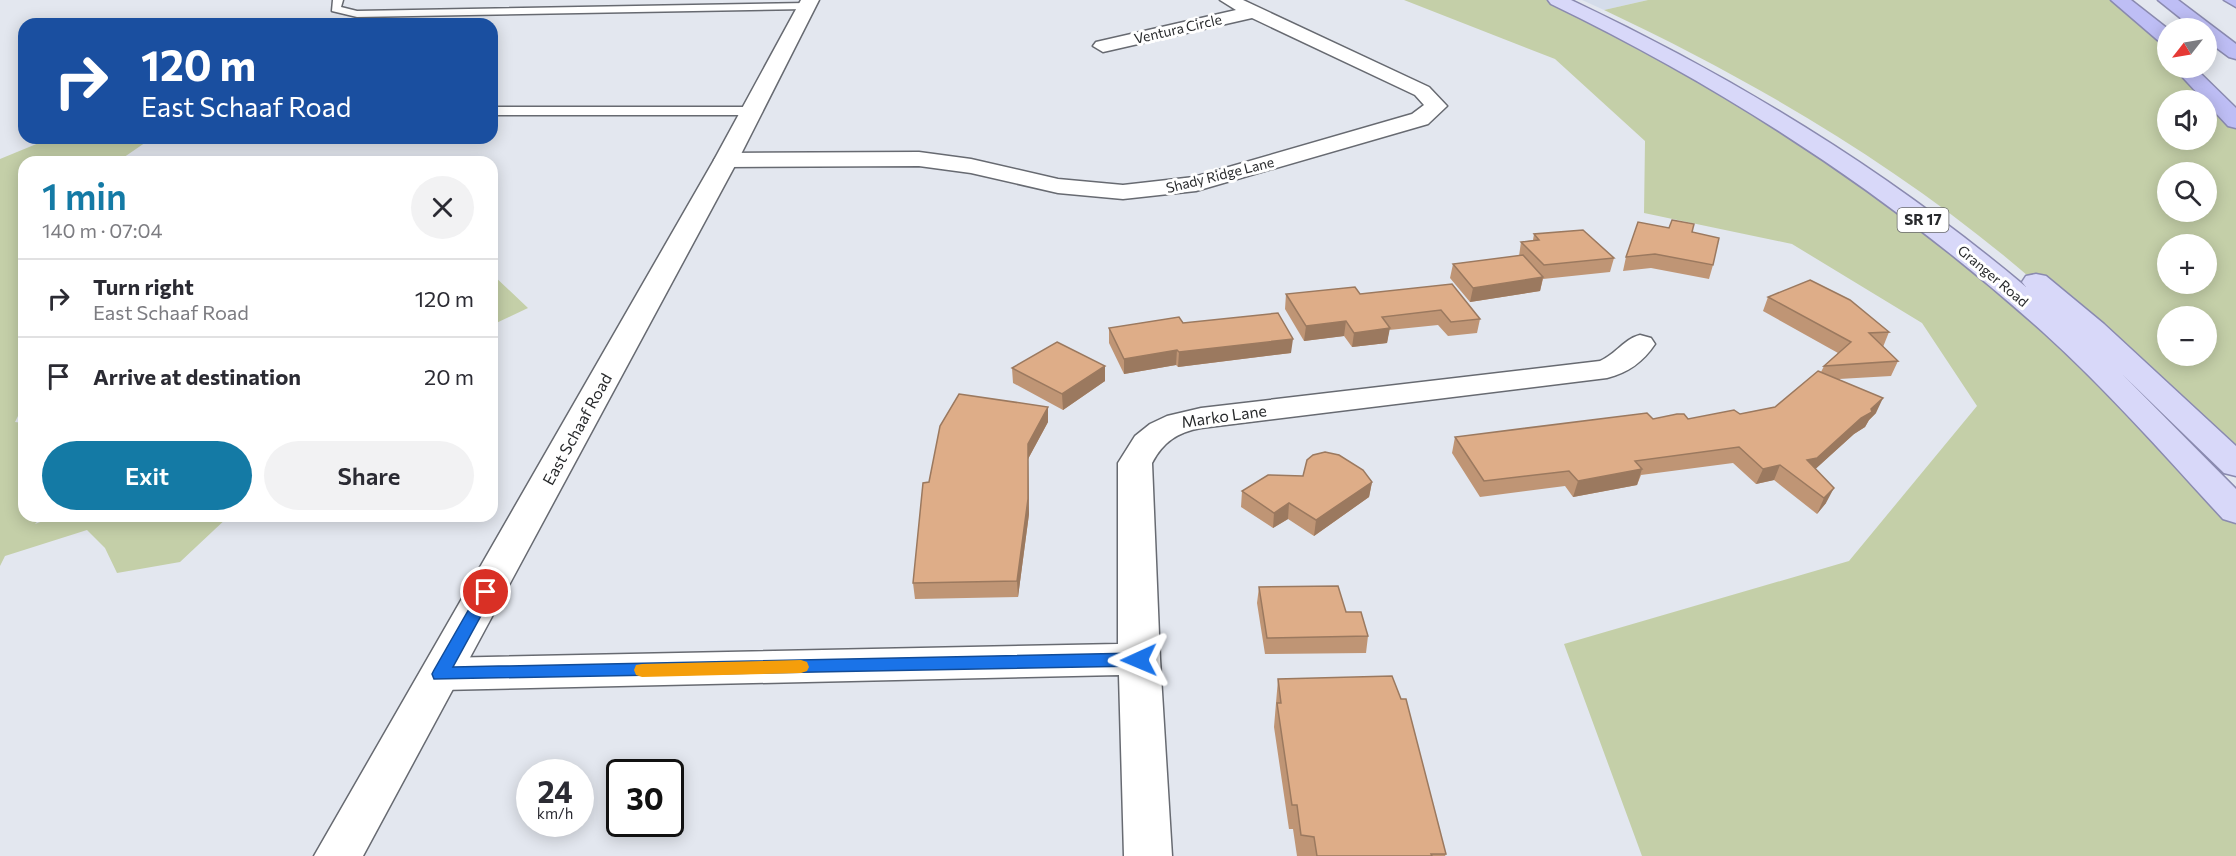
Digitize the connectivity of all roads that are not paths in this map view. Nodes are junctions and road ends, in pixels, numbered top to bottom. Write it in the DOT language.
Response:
graph roads {
  1 [pos="338,0"];
  2 [pos="1229,0"];
  3 [pos="1557,0"];
  4 [pos="1581,0"];
  5 [pos="2120,0"];
  6 [pos="2167,0"];
  7 [pos="809,3"];
  8 [pos="1253,12"];
  9 [pos="2139,15"];
  10 [pos="2190,18"];
  11 [pos="2157,30"];
  12 [pos="2157,36"];
  13 [pos="2217,39"];
  14 [pos="1103,46"];
  15 [pos="2236,54"];
  16 [pos="2194,78"];
  17 [pos="2212,78"];
  18 [pos="2236,99"];
  19 [pos="498,111"];
  20 [pos="752,111"];
  21 [pos="2236,121"];
  22 [pos="726,160"];
  23 [pos="1640,344"];
  24 [pos="2236,465"];
  25 [pos="2236,511"];
  26 [pos="1139,660"];
  27 [pos="441,674"];
  28 [pos="339,856"];
  29 [pos="1148,856"];
  1 -- 7 [label="lane"];
  2 -- 8 [label="street, Shady Ridge Lane"];
  3 -- 25 [label="main road, Granger Road / SR 17"];
  4 -- 24 [label="main road, Granger Road / SR 17"];
  5 -- 9 [label="highway"];
  6 -- 10 [label="highway"];
  7 -- 20 [label="street, East Schaaf Road"];
  8 -- 14 [label="street, Ventura Circle"];
  8 -- 22 [label="street, Shady Ridge Lane"];
  9 -- 11 [label="highway"];
  9 -- 12 [label="highway"];
  13 -- 15 [label="highway"];
  16 -- 21 [label="highway"];
  17 -- 18 [label="highway"];
  19 -- 20 [label="lane"];
  20 -- 22 [label="street, East Schaaf Road"];
  22 -- 27 [label="street, East Schaaf Road"];
  23 -- 26 [label="street, Marko Lane"];
  26 -- 27 [label="street"];
  26 -- 29 [label="street, Marko Lane"];
  27 -- 28 [label="street, East Schaaf Road"];
}
